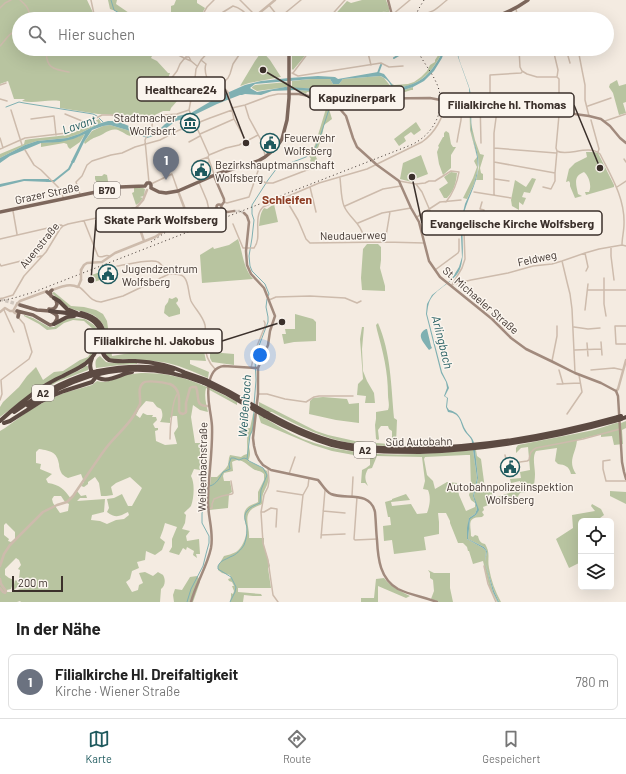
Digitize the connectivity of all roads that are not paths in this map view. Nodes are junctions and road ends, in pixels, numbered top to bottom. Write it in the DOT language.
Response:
graph roads {
  1 [pos="11,0"];
  2 [pos="20,0"];
  3 [pos="91,0"];
  4 [pos="214,0"];
  5 [pos="240,0"];
  6 [pos="275,0"];
  7 [pos="301,0"];
  8 [pos="345,0"];
  9 [pos="388,0"];
  10 [pos="410,0"];
  11 [pos="447,0"];
  12 [pos="528,0"];
  13 [pos="269,5"];
  14 [pos="0,8"];
  15 [pos="514,9"];
  16 [pos="29,12"];
  17 [pos="94,12"];
  18 [pos="204,12"];
  19 [pos="223,12"];
  20 [pos="244,12"];
  21 [pos="252,12"];
  22 [pos="261,12"];
  23 [pos="275,12"];
  24 [pos="287,12"];
  25 [pos="334,12"];
  26 [pos="391,12"];
  27 [pos="396,12"];
  28 [pos="433,12"];
  29 [pos="507,12"];
  30 [pos="516,12"];
  31 [pos="12,32"];
  32 [pos="0,46"];
  33 [pos="47,56"];
  34 [pos="180,56"];
  35 [pos="205,56"];
  36 [pos="238,56"];
  37 [pos="290,56"];
  38 [pos="305,56"];
  39 [pos="369,56"];
  40 [pos="519,56"];
  41 [pos="555,56"];
  42 [pos="568,56"];
  43 [pos="579,56"];
  44 [pos="201,60"];
  45 [pos="191,61"];
  46 [pos="570,63"];
  47 [pos="371,65"];
  48 [pos="197,66"];
  49 [pos="403,66"];
  50 [pos="522,71"];
  51 [pos="69,72"];
  52 [pos="290,74"];
  53 [pos="557,77"];
  54 [pos="6,83"];
  55 [pos="167,84"];
  56 [pos="220,84"];
  57 [pos="0,85"];
  58 [pos="212,90"];
  59 [pos="214,92"];
  60 [pos="289,93"];
  61 [pos="611,98"];
  62 [pos="0,99"];
  63 [pos="490,100"];
  64 [pos="7,101"];
  65 [pos="333,101"];
  66 [pos="446,101"];
  67 [pos="462,101"];
  68 [pos="480,101"];
  69 [pos="499,103"];
  70 [pos="245,105"];
  71 [pos="587,106"];
  72 [pos="232,109"];
  73 [pos="11,110"];
  74 [pos="189,110"];
  75 [pos="559,113"];
  76 [pos="65,114"];
  77 [pos="626,114"];
  78 [pos="153,116"];
  79 [pos="589,116"];
  80 [pos="31,119"];
  81 [pos="234,119"];
  82 [pos="591,120"];
  83 [pos="605,121"];
  84 [pos="87,123"];
  85 [pos="195,124"];
  86 [pos="56,135"];
  87 [pos="200,135"];
  88 [pos="258,135"];
  89 [pos="0,138"];
  90 [pos="20,140"];
  91 [pos="189,142"];
  92 [pos="246,142"];
  93 [pos="457,142"];
  94 [pos="480,143"];
  95 [pos="626,143"];
  96 [pos="145,144"];
  97 [pos="22,145"];
  98 [pos="3,148"];
  99 [pos="494,148"];
  100 [pos="0,149"];
  101 [pos="25,150"];
  102 [pos="556,152"];
  103 [pos="598,152"];
  104 [pos="208,156"];
  105 [pos="266,157"];
  106 [pos="624,159"];
  107 [pos="258,161"];
  108 [pos="209,162"];
  109 [pos="494,162"];
  110 [pos="626,162"];
  111 [pos="320,165"];
  112 [pos="377,165"];
  113 [pos="196,168"];
  114 [pos="555,173"];
  115 [pos="214,176"];
  116 [pos="255,177"];
  117 [pos="340,177"];
  118 [pos="494,179"];
  119 [pos="399,181"];
  120 [pos="509,181"];
  121 [pos="626,181"];
  122 [pos="200,182"];
  123 [pos="416,184"];
  124 [pos="149,186"];
  125 [pos="401,186"];
  126 [pos="310,187"];
  127 [pos="543,187"];
  128 [pos="617,187"];
  129 [pos="178,191"];
  130 [pos="474,192"];
  131 [pos="80,195"];
  132 [pos="494,195"];
  133 [pos="285,198"];
  134 [pos="511,198"];
  135 [pos="64,199"];
  136 [pos="462,200"];
  137 [pos="224,202"];
  138 [pos="446,202"];
  139 [pos="482,202"];
  140 [pos="344,206"];
  141 [pos="136,208"];
  142 [pos="220,208"];
  143 [pos="411,208"];
  144 [pos="12,209"];
  145 [pos="429,209"];
  146 [pos="210,211"];
  147 [pos="234,211"];
  148 [pos="0,212"];
  149 [pos="316,212"];
  150 [pos="390,212"];
  151 [pos="244,213"];
  152 [pos="466,214"];
  153 [pos="417,217"];
  154 [pos="84,220"];
  155 [pos="189,220"];
  156 [pos="434,220"];
  157 [pos="234,224"];
  158 [pos="358,224"];
  159 [pos="63,226"];
  160 [pos="464,232"];
  161 [pos="17,234"];
  162 [pos="363,235"];
  163 [pos="0,239"];
  164 [pos="459,239"];
  165 [pos="144,241"];
  166 [pos="385,242"];
  167 [pos="424,243"];
  168 [pos="622,245"];
  169 [pos="626,246"];
  170 [pos="611,247"];
  171 [pos="247,248"];
  172 [pos="585,253"];
  173 [pos="42,256"];
  174 [pos="110,256"];
  175 [pos="562,261"];
  176 [pos="0,264"];
  177 [pos="117,266"];
  178 [pos="435,270"];
  179 [pos="586,271"];
  180 [pos="169,274"];
  181 [pos="604,278"];
  182 [pos="614,280"];
  183 [pos="588,284"];
  184 [pos="451,285"];
  185 [pos="78,287"];
  186 [pos="52,290"];
  187 [pos="588,290"];
  188 [pos="604,290"];
  189 [pos="626,290"];
  190 [pos="47,292"];
  191 [pos="52,297"];
  192 [pos="268,298"];
  193 [pos="0,299"];
  194 [pos="361,301"];
  195 [pos="20,305"];
  196 [pos="4,309"];
  197 [pos="51,310"];
  198 [pos="585,310"];
  199 [pos="16,311"];
  200 [pos="0,312"];
  201 [pos="77,314"];
  202 [pos="606,316"];
  203 [pos="18,317"];
  204 [pos="264,321"];
  205 [pos="54,324"];
  206 [pos="557,326"];
  207 [pos="626,326"];
  208 [pos="574,327"];
  209 [pos="600,328"];
  210 [pos="14,332"];
  211 [pos="103,341"];
  212 [pos="601,342"];
  213 [pos="588,343"];
  214 [pos="626,344"];
  215 [pos="601,349"];
  216 [pos="575,350"];
  217 [pos="588,350"];
  218 [pos="94,354"];
  219 [pos="602,355"];
  220 [pos="588,356"];
  221 [pos="626,360"];
  222 [pos="552,361"];
  223 [pos="254,368"];
  224 [pos="145,370"];
  225 [pos="215,370"];
  226 [pos="559,370"];
  227 [pos="591,370"];
  228 [pos="623,370"];
  229 [pos="184,372"];
  230 [pos="575,373"];
  231 [pos="98,374"];
  232 [pos="579,375"];
  233 [pos="205,381"];
  234 [pos="580,383"];
  235 [pos="557,384"];
  236 [pos="563,384"];
  237 [pos="616,391"];
  238 [pos="178,393"];
  239 [pos="258,394"];
  240 [pos="353,396"];
  241 [pos="0,400"];
  242 [pos="209,406"];
  243 [pos="567,414"];
  244 [pos="626,415"];
  245 [pos="1,423"];
  246 [pos="620,429"];
  247 [pos="170,439"];
  248 [pos="505,455"];
  249 [pos="295,456"];
  250 [pos="610,460"];
  251 [pos="268,468"];
  252 [pos="289,474"];
  253 [pos="353,477"];
  254 [pos="309,478"];
  255 [pos="626,480"];
  256 [pos="231,481"];
  257 [pos="325,488"];
  258 [pos="277,491"];
  259 [pos="303,495"];
  260 [pos="352,496"];
  261 [pos="357,497"];
  262 [pos="208,509"];
  263 [pos="323,511"];
  264 [pos="261,512"];
  265 [pos="345,513"];
  266 [pos="276,527"];
  267 [pos="300,532"];
  268 [pos="345,534"];
  269 [pos="321,535"];
  270 [pos="321,538"];
  271 [pos="377,539"];
  272 [pos="0,566"];
  273 [pos="484,566"];
  274 [pos="0,579"];
  275 [pos="0,588"];
  276 [pos="190,602"];
  277 [pos="278,602"];
  278 [pos="437,602"];
  279 [pos="496,602"];
  1 -- 14 [label="street"];
  2 -- 16 [label="street"];
  3 -- 17 [label="street"];
  4 -- 18 [label="street"];
  5 -- 21 [label="street"];
  6 -- 13 [label="street"];
  7 -- 24 [label="street"];
  8 -- 25 [label="street"];
  9 -- 26 [label="main road"];
  10 -- 27 [label="street"];
  11 -- 28 [label="street"];
  12 -- 15 [label="main road"];
  13 -- 22 [label="street"];
  13 -- 23 [label="street"];
  15 -- 29 [label="main road"];
  15 -- 30 [label="street"];
  19 -- 20 [label="street"];
  31 -- 32 [label="street"];
  33 -- 51 [label="street"];
  34 -- 45 [label="street"];
  35 -- 44 [label="street"];
  36 -- 56 [label="street"];
  37 -- 52 [label="main road, B70"];
  38 -- 52 [label="street"];
  39 -- 47 [label="street"];
  40 -- 50 [label="street"];
  41 -- 53 [label="street"];
  42 -- 46 [label="street"];
  43 -- 71 [label="street"];
  44 -- 48 [label="street"];
  44 -- 58 [label="street"];
  45 -- 48 [label="street"];
  45 -- 55 [label="street, bridge"];
  47 -- 49 [label="street"];
  47 -- 52 [label="street"];
  48 -- 74 [label="street"];
  50 -- 53 [label="street"];
  50 -- 63 [label="street"];
  52 -- 60 [label="main road, B70"];
  53 -- 75 [label="street"];
  54 -- 57 [label="street"];
  56 -- 58 [label="street"];
  56 -- 72 [label="street"];
  58 -- 59 [label="street"];
  60 -- 65 [label="main road"];
  60 -- 70 [label="street"];
  60 -- 105 [label="main road, B70"];
  61 -- 71 [label="street"];
  62 -- 64 [label="street"];
  63 -- 68 [label="main road"];
  63 -- 69 [label="main road"];
  65 -- 66 [label="main road"];
  65 -- 112 [label="main road"];
  66 -- 67 [label="main road"];
  66 -- 112 [label="street"];
  67 -- 68 [label="main road"];
  67 -- 93 [label="street"];
  68 -- 94 [label="street"];
  69 -- 75 [label="main road"];
  69 -- 99 [label="street"];
  70 -- 72 [label="street"];
  70 -- 88 [label="street"];
  71 -- 79 [label="street"];
  72 -- 81 [label="street"];
  72 -- 85 [label="street"];
  73 -- 90 [label="street"];
  74 -- 78 [label="street"];
  74 -- 85 [label="street"];
  75 -- 79 [label="main road"];
  75 -- 102 [label="street"];
  76 -- 84 [label="street"];
  77 -- 83 [label="street"];
  78 -- 84 [label="street"];
  78 -- 96 [label="street"];
  79 -- 83 [label="main road"];
  80 -- 86 [label="street"];
  81 -- 87 [label="street"];
  81 -- 92 [label="street"];
  82 -- 103 [label="street"];
  83 -- 95 [label="main road"];
  84 -- 86 [label="street"];
  85 -- 87 [label="street"];
  85 -- 96 [label="street"];
  86 -- 90 [label="street"];
  87 -- 91 [label="street"];
  87 -- 104 [label="street"];
  88 -- 92 [label="street"];
  88 -- 105 [label="street"];
  89 -- 98 [label="street"];
  90 -- 97 [label="street"];
  90 -- 98 [label="street"];
  92 -- 104 [label="street"];
  96 -- 124 [label="street"];
  96 -- 131 [label="street"];
  98 -- 100 [label="street"];
  99 -- 102 [label="street"];
  99 -- 109 [label="street"];
  101 -- 135 [label="street"];
  102 -- 103 [label="street"];
  102 -- 114 [label="street"];
  103 -- 128 [label="street"];
  104 -- 108 [label="street"];
  104 -- 113 [label="street"];
  105 -- 107 [label="main road, B70"];
  106 -- 110 [label="street"];
  107 -- 115 [label="main road, B70"];
  107 -- 116 [label="street"];
  108 -- 113 [label="street"];
  108 -- 115 [label="street"];
  109 -- 114 [label="street"];
  109 -- 118 [label="street"];
  111 -- 116 [label="street"];
  112 -- 117 [label="street"];
  112 -- 119 [label="main road"];
  113 -- 122 [label="street"];
  114 -- 127 [label="street"];
  115 -- 122 [label="main road, B70"];
  115 -- 137 [label="main road"];
  116 -- 137 [label="street"];
  117 -- 126 [label="street"];
  117 -- 140 [label="street"];
  118 -- 120 [label="street"];
  118 -- 132 [label="street"];
  119 -- 123 [label="street"];
  119 -- 125 [label="main road, St. Michaeler Straße"];
  121 -- 128 [label="street"];
  122 -- 129 [label="main road, B70"];
  122 -- 146 [label="street"];
  123 -- 138 [label="street"];
  123 -- 145 [label="street"];
  124 -- 129 [label="main road, B70"];
  124 -- 129 [label="street"];
  124 -- 131 [label="main road, Grazer Straße / B70"];
  124 -- 141 [label="street"];
  125 -- 140 [label="street"];
  125 -- 143 [label="main road, St. Michaeler Straße"];
  126 -- 133 [label="street"];
  126 -- 149 [label="street"];
  128 -- 168 [label="street"];
  129 -- 155 [label="street"];
  130 -- 132 [label="street"];
  131 -- 135 [label="main road, Grazer Straße / B70"];
  132 -- 134 [label="street"];
  133 -- 166 [label="street, Neudauerweg"];
  133 -- 171 [label="street"];
  135 -- 144 [label="main road, Grazer Straße / B70"];
  136 -- 138 [label="street"];
  137 -- 142 [label="main road"];
  138 -- 145 [label="street"];
  139 -- 160 [label="street"];
  140 -- 158 [label="street"];
  141 -- 154 [label="street, Auenstraße"];
  141 -- 165 [label="street"];
  142 -- 146 [label="street"];
  142 -- 147 [label="main road"];
  143 -- 150 [label="street"];
  143 -- 153 [label="main road, St. Michaeler Straße"];
  144 -- 148 [label="main road, Grazer Straße / B70"];
  144 -- 161 [label="street"];
  145 -- 153 [label="street"];
  145 -- 156 [label="street"];
  146 -- 155 [label="street"];
  150 -- 158 [label="street"];
  150 -- 166 [label="street"];
  151 -- 171 [label="main road"];
  152 -- 160 [label="street"];
  153 -- 167 [label="main road, St. Michaeler Straße"];
  154 -- 159 [label="street, Auenstraße"];
  154 -- 174 [label="street"];
  155 -- 165 [label="street"];
  157 -- 171 [label="street"];
  158 -- 162 [label="street"];
  159 -- 161 [label="street"];
  159 -- 173 [label="street, Auenstraße"];
  160 -- 184 [label="street"];
  161 -- 163 [label="street"];
  164 -- 178 [label="street"];
  165 -- 174 [label="street"];
  166 -- 167 [label="street, Neudauerweg"];
  167 -- 178 [label="main road, St. Michaeler Straße"];
  168 -- 169 [label="street, Feldweg"];
  168 -- 170 [label="street, Feldweg"];
  170 -- 172 [label="street, Feldweg"];
  170 -- 182 [label="street"];
  171 -- 192 [label="main road"];
  172 -- 175 [label="street, Feldweg"];
  172 -- 179 [label="street"];
  173 -- 176 [label="street"];
  173 -- 193 [label="street, Auenstraße"];
  174 -- 185 [label="street, bridge"];
  175 -- 184 [label="street, Feldweg"];
  175 -- 208 [label="street"];
  177 -- 180 [label="street"];
  178 -- 184 [label="main road, St. Michaeler Straße"];
  180 -- 185 [label="street"];
  180 -- 225 [label="street"];
  181 -- 188 [label="street"];
  183 -- 187 [label="street"];
  184 -- 222 [label="main road, St. Michaeler Straße"];
  185 -- 186 [label="street"];
  186 -- 190 [label="street"];
  186 -- 191 [label="main road"];
  187 -- 188 [label="street"];
  187 -- 198 [label="street"];
  188 -- 189 [label="street"];
  188 -- 202 [label="street"];
  190 -- 191 [label="main road"];
  190 -- 199 [label="street"];
  191 -- 197 [label="main road"];
  191 -- 201 [label="highway"];
  192 -- 194 [label="street"];
  192 -- 223 [label="main road"];
  195 -- 197 [label="main road"];
  196 -- 199 [label="street"];
  196 -- 200 [label="street"];
  196 -- 210 [label="street"];
  197 -- 201 [label="highway"];
  197 -- 205 [label="main road"];
  199 -- 203 [label="main road"];
  199 -- 205 [label="main road"];
  201 -- 205 [label="highway"];
  201 -- 211 [label="highway"];
  201 -- 218 [label="highway"];
  203 -- 241 [label="street"];
  204 -- 223 [label="street"];
  206 -- 222 [label="street"];
  207 -- 214 [label="street"];
  208 -- 209 [label="street"];
  208 -- 216 [label="street"];
  211 -- 229 [label="highway"];
  211 -- 231 [label="highway"];
  212 -- 215 [label="street"];
  213 -- 217 [label="street"];
  215 -- 217 [label="street"];
  215 -- 219 [label="street"];
  216 -- 217 [label="street"];
  216 -- 230 [label="street"];
  217 -- 220 [label="street"];
  218 -- 231 [label="highway"];
  218 -- 245 [label="highway"];
  221 -- 228 [label="street"];
  222 -- 230 [label="main road, St. Michaeler Straße"];
  223 -- 225 [label="main road"];
  223 -- 239 [label="main road"];
  224 -- 231 [label="highway, Süd Autobahn / A2"];
  224 -- 231 [label="highway"];
  224 -- 233 [label="highway, Süd Autobahn / A2"];
  225 -- 242 [label="main road, Weißenbachstraße"];
  226 -- 236 [label="street"];
  227 -- 228 [label="street"];
  228 -- 237 [label="street"];
  229 -- 231 [label="highway, Süd Autobahn / A2"];
  229 -- 233 [label="highway, Süd Autobahn / A2"];
  230 -- 232 [label="main road, St. Michaeler Straße"];
  231 -- 245 [label="highway, Süd Autobahn / A2, bridge"];
  231 -- 245 [label="highway"];
  232 -- 234 [label="street"];
  232 -- 237 [label="main road, St. Michaeler Straße"];
  233 -- 244 [label="highway, Süd Autobahn / A2, bridge"];
  234 -- 236 [label="street"];
  234 -- 243 [label="street"];
  235 -- 236 [label="street"];
  237 -- 246 [label="main road"];
  238 -- 242 [label="street"];
  238 -- 247 [label="street"];
  238 -- 272 [label="street"];
  239 -- 240 [label="street"];
  239 -- 251 [label="main road"];
  242 -- 262 [label="main road, Weißenbachstraße"];
  246 -- 248 [label="street"];
  246 -- 255 [label="main road"];
  249 -- 252 [label="street"];
  250 -- 255 [label="street"];
  251 -- 252 [label="main road"];
  251 -- 264 [label="street"];
  252 -- 254 [label="main road"];
  253 -- 260 [label="street"];
  254 -- 257 [label="main road"];
  254 -- 259 [label="street"];
  256 -- 262 [label="street"];
  257 -- 260 [label="main road"];
  257 -- 263 [label="street"];
  258 -- 259 [label="street"];
  259 -- 267 [label="street"];
  260 -- 261 [label="main road"];
  261 -- 271 [label="main road"];
  261 -- 271 [label="street"];
  262 -- 276 [label="main road, Weißenbachstraße"];
  263 -- 265 [label="street"];
  263 -- 269 [label="street"];
  264 -- 266 [label="street"];
  264 -- 277 [label="street"];
  268 -- 269 [label="street"];
  269 -- 270 [label="street"];
  271 -- 278 [label="main road"];
  273 -- 279 [label="street"];
  274 -- 275 [label="street"];
}
